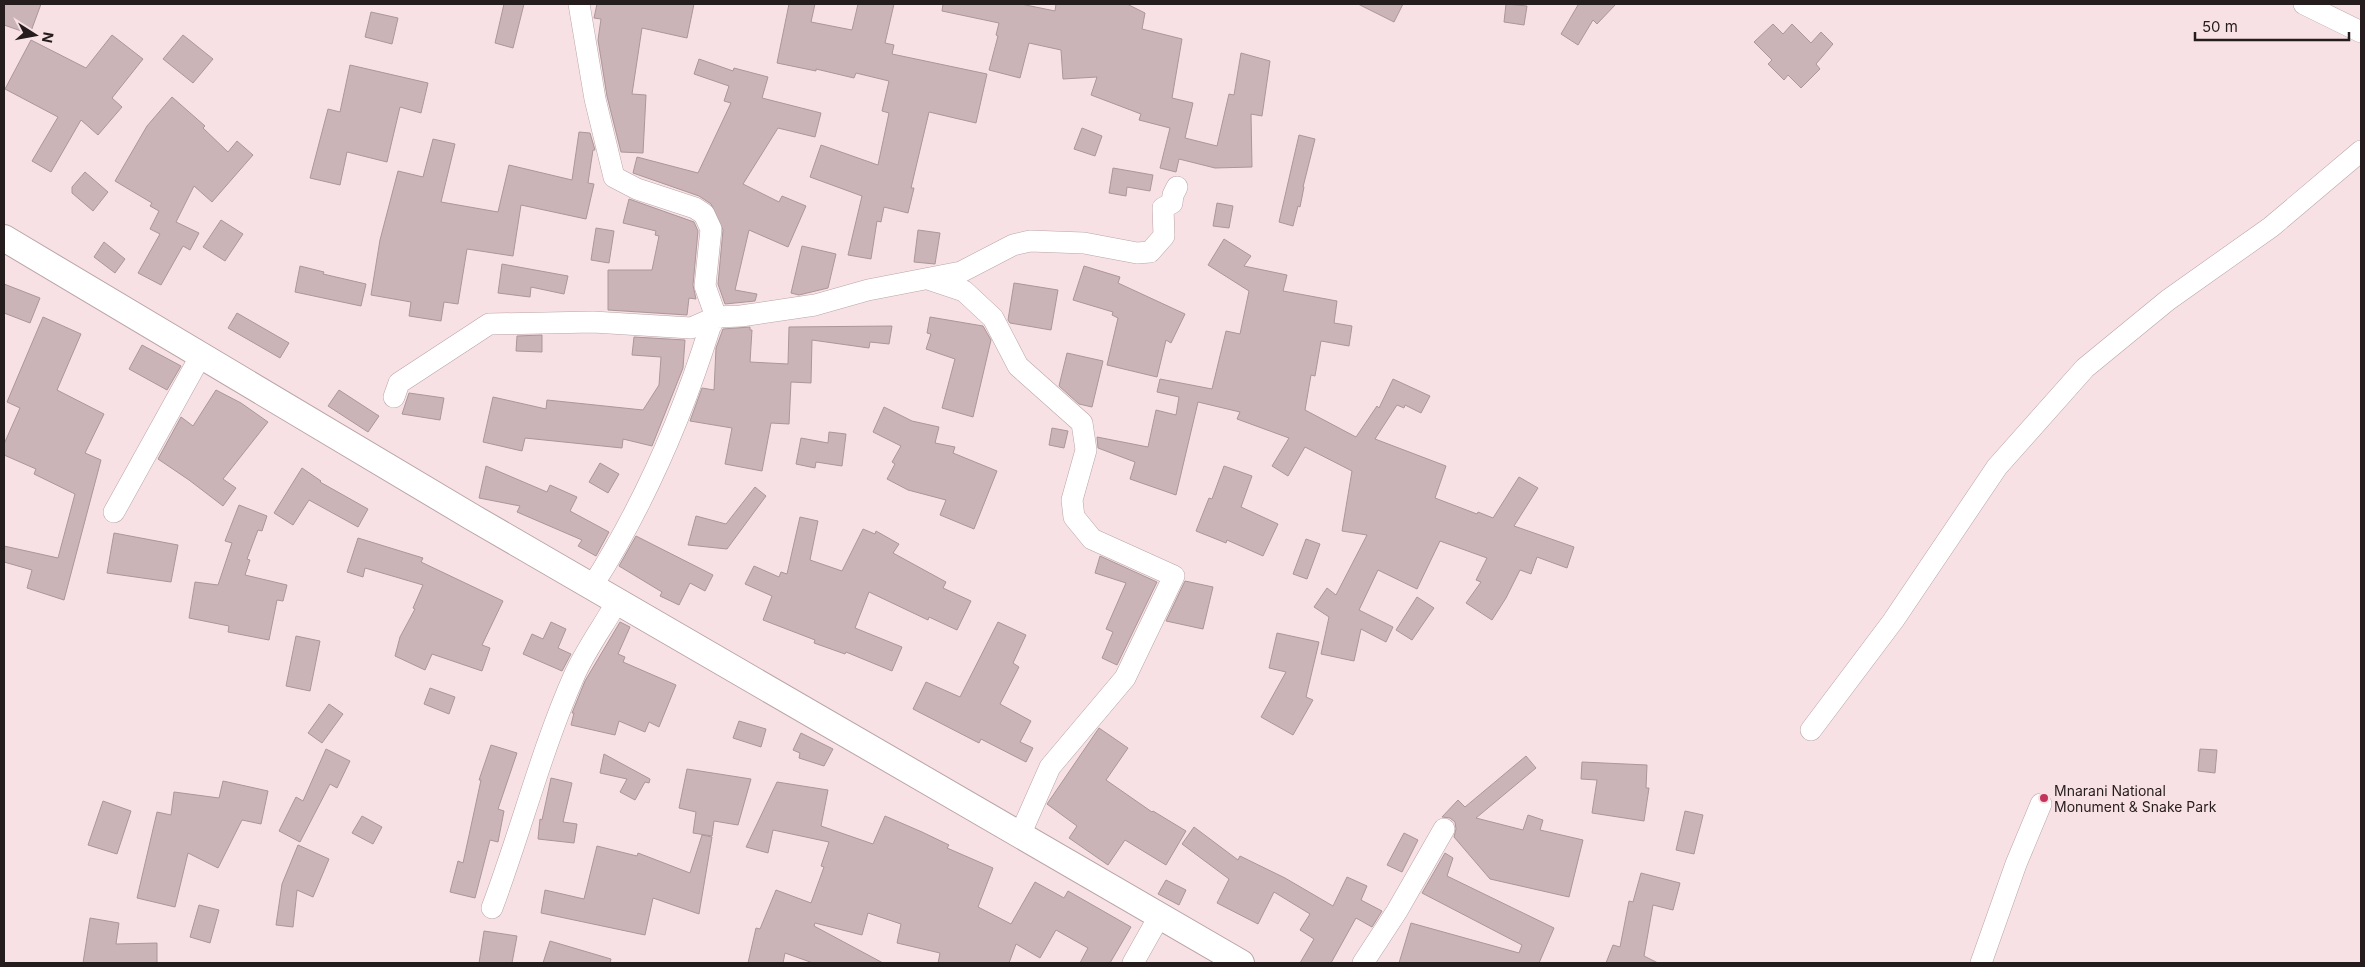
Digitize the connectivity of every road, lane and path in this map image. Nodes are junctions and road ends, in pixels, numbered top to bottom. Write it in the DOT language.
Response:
graph roads {
  1 [pos="579,4"];
  2 [pos="2304,4"];
  3 [pos="2361,32"];
  4 [pos="2361,151"];
  5 [pos="1177,187"];
  6 [pos="4,238"];
  7 [pos="928,280"];
  8 [pos="716,317"];
  9 [pos="200,357"];
  10 [pos="394,397"];
  11 [pos="114,512"];
  12 [pos="593,586"];
  13 [pos="618,600"];
  14 [pos="1811,730"];
  15 [pos="2041,804"];
  16 [pos="1444,828"];
  17 [pos="1020,835"];
  18 [pos="492,908"];
  19 [pos="1160,916"];
  20 [pos="1133,963"];
  21 [pos="1240,963"];
  22 [pos="1363,963"];
  23 [pos="1981,963"];
  1 -- 8 [label="street"];
  2 -- 3 [label="street"];
  4 -- 14 [label="street"];
  5 -- 7 [label="street"];
  6 -- 9 [label="street"];
  7 -- 8 [label="street"];
  7 -- 17 [label="street"];
  8 -- 10 [label="street"];
  8 -- 12 [label="street"];
  9 -- 11 [label="street"];
  9 -- 12 [label="street"];
  12 -- 13 [label="street"];
  13 -- 17 [label="street"];
  13 -- 18 [label="street"];
  15 -- 23 [label="street"];
  16 -- 22 [label="street"];
  17 -- 19 [label="street"];
  19 -- 20 [label="street"];
  19 -- 21 [label="street"];
}
